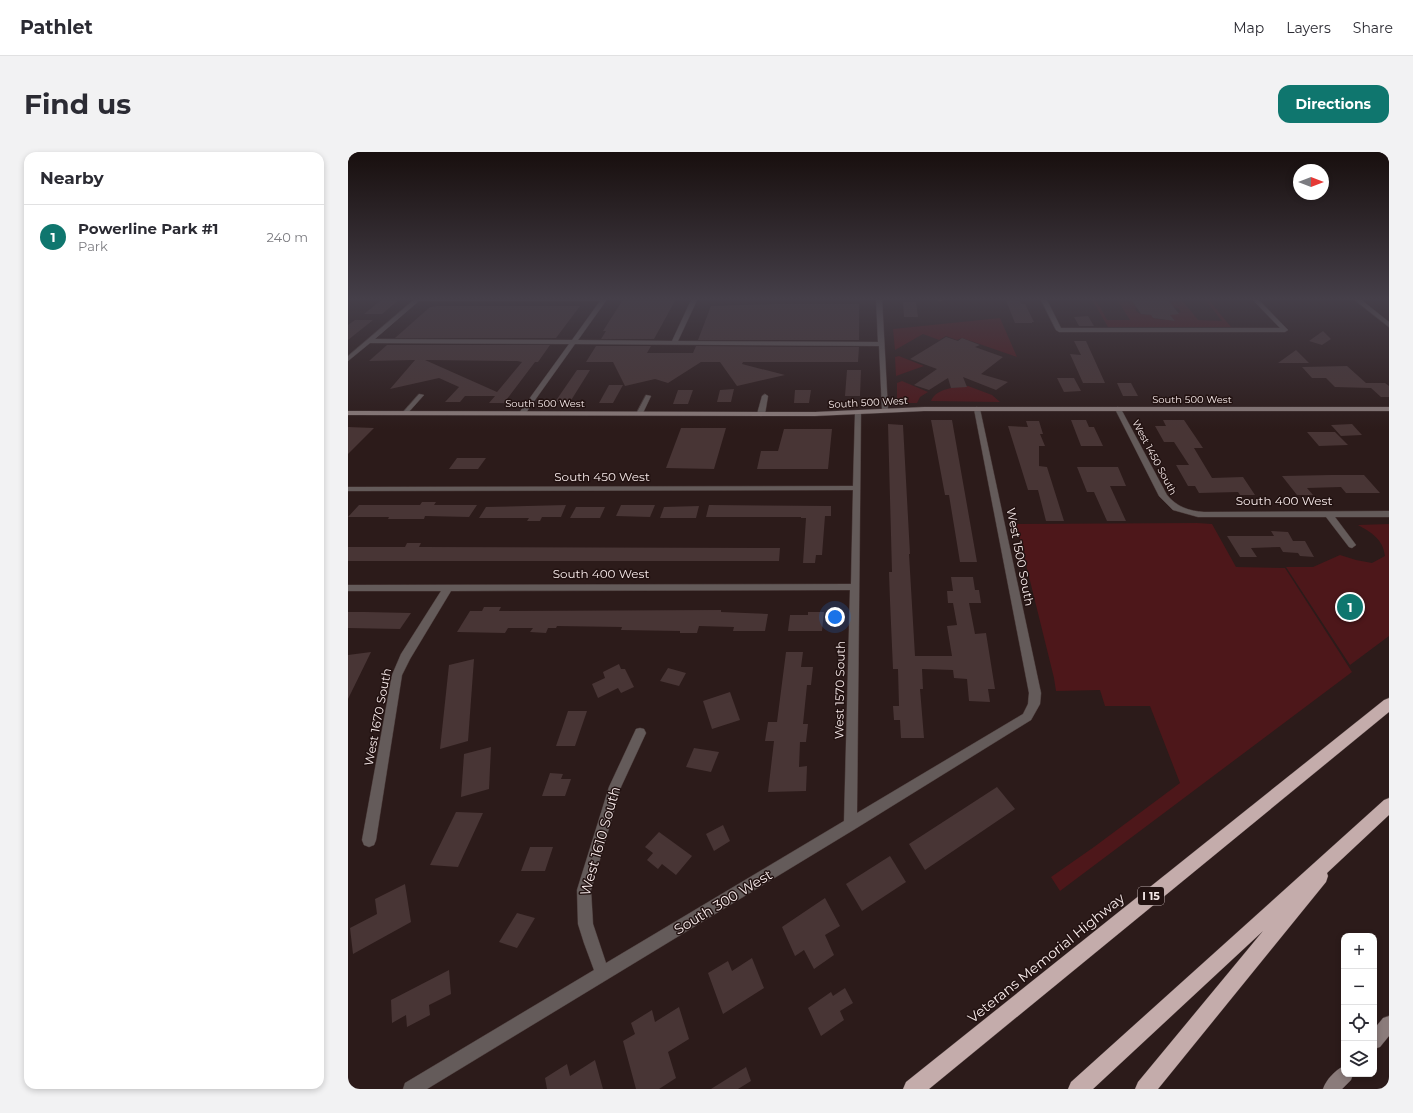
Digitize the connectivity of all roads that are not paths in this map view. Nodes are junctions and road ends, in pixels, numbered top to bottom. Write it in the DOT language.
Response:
graph roads {
  1 [pos="368,342"];
  2 [pos="443,342"];
  3 [pos="573,343"];
  4 [pos="674,343"];
  5 [pos="881,344"];
  6 [pos="348,359"];
  7 [pos="421,395"];
  8 [pos="648,396"];
  9 [pos="765,396"];
  10 [pos="977,409"];
  11 [pos="1118,409"];
  12 [pos="1389,409"];
  13 [pos="885,410"];
  14 [pos="348,413"];
  15 [pos="405,413"];
  16 [pos="523,413"];
  17 [pos="859,413"];
  18 [pos="640,414"];
  19 [pos="761,414"];
  20 [pos="857,488"];
  21 [pos="348,489"];
  22 [pos="1179,510"];
  23 [pos="1328,514"];
  24 [pos="1389,514"];
  25 [pos="1352,545"];
  26 [pos="448,587"];
  27 [pos="855,587"];
  28 [pos="348,588"];
  29 [pos="1389,704"];
  30 [pos="1031,711"];
  31 [pos="640,733"];
  32 [pos="1389,805"];
  33 [pos="850,825"];
  34 [pos="369,840"];
  35 [pos="1348,843"];
  36 [pos="603,974"];
  37 [pos="1389,1024"];
  38 [pos="1377,1038"];
  39 [pos="1342,1077"];
  40 [pos="411,1089"];
  41 [pos="913,1089"];
  42 [pos="1078,1089"];
  43 [pos="1145,1089"];
  44 [pos="1331,1089"];
  1 -- 6 [label="street"];
  2 -- 3 [label="street"];
  3 -- 4 [label="street"];
  3 -- 16 [label="street"];
  4 -- 5 [label="street"];
  5 -- 13 [label="street"];
  7 -- 15 [label="street"];
  8 -- 18 [label="street"];
  9 -- 19 [label="street"];
  10 -- 11 [label="main road, South 500 West"];
  10 -- 13 [label="main road, South 500 West"];
  10 -- 30 [label="street, West 1500 South"];
  11 -- 12 [label="main road, South 500 West"];
  11 -- 22 [label="street, West 1450 South"];
  13 -- 17 [label="main road, South 500 West"];
  14 -- 15 [label="main road, South 500 West"];
  15 -- 16 [label="main road, South 500 West"];
  16 -- 18 [label="main road, South 500 West"];
  17 -- 19 [label="main road, South 500 West"];
  17 -- 20 [label="street, West 1570 South"];
  18 -- 19 [label="main road, South 500 West"];
  20 -- 21 [label="street, South 450 West"];
  20 -- 27 [label="street, West 1570 South"];
  22 -- 23 [label="street, South 400 West"];
  23 -- 24 [label="street, South 400 West"];
  23 -- 25 [label="street"];
  26 -- 27 [label="street, South 400 West"];
  26 -- 28 [label="street, South 400 West"];
  26 -- 34 [label="street, West 1670 South"];
  27 -- 33 [label="street, West 1570 South"];
  29 -- 41 [label="highway, Veterans Memorial Highway / I 15"];
  30 -- 33 [label="street, South 300 West"];
  31 -- 36 [label="street, West 1610 South"];
  32 -- 35 [label="highway"];
  33 -- 36 [label="street, South 300 West"];
  35 -- 42 [label="highway"];
  35 -- 43 [label="highway"];
  36 -- 40 [label="street, South 300 West"];
  37 -- 38 [label="main road"];
  39 -- 44 [label="main road"];
}
